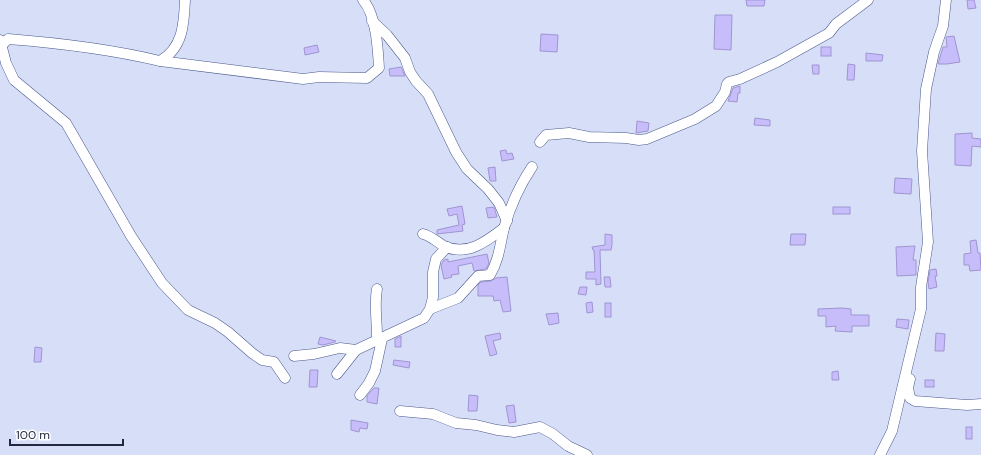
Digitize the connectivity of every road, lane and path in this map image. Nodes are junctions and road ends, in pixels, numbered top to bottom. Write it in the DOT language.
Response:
graph roads {
  1 [pos="185,0"];
  2 [pos="364,0"];
  3 [pos="868,0"];
  4 [pos="946,0"];
  5 [pos="372,20"];
  6 [pos="1,42"];
  7 [pos="160,61"];
  8 [pos="540,142"];
  9 [pos="532,167"];
  10 [pos="506,225"];
  11 [pos="423,234"];
  12 [pos="447,247"];
  13 [pos="377,288"];
  14 [pos="430,309"];
  15 [pos="382,338"];
  16 [pos="356,350"];
  17 [pos="910,350"];
  18 [pos="294,356"];
  19 [pos="337,374"];
  20 [pos="285,378"];
  21 [pos="360,395"];
  22 [pos="981,404"];
  23 [pos="400,411"];
  24 [pos="587,455"];
  25 [pos="880,455"];
  1 -- 7 [label="street"];
  2 -- 5 [label="street"];
  3 -- 8 [label="street"];
  4 -- 17 [label="street"];
  5 -- 7 [label="street"];
  5 -- 10 [label="street"];
  6 -- 7 [label="street"];
  6 -- 20 [label="street"];
  9 -- 10 [label="street"];
  10 -- 12 [label="street"];
  10 -- 14 [label="street"];
  11 -- 12 [label="street"];
  12 -- 14 [label="street"];
  13 -- 15 [label="street"];
  14 -- 15 [label="street"];
  15 -- 16 [label="street"];
  15 -- 21 [label="street"];
  16 -- 18 [label="street"];
  16 -- 19 [label="street"];
  17 -- 22 [label="street"];
  17 -- 25 [label="street"];
  23 -- 24 [label="street"];
}
